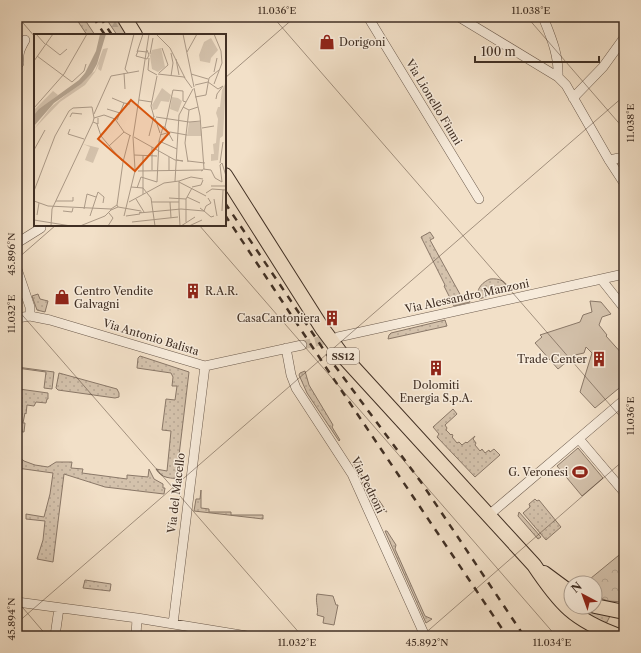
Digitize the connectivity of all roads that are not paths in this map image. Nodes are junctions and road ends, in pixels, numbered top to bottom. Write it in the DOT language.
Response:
graph roads {
  1 [pos="124,17"];
  2 [pos="368,17"];
  3 [pos="458,17"];
  4 [pos="543,17"];
  5 [pos="135,34"];
  6 [pos="624,38"];
  7 [pos="25,40"];
  8 [pos="18,63"];
  9 [pos="558,77"];
  10 [pos="573,98"];
  11 [pos="624,157"];
  12 [pos="608,160"];
  13 [pos="226,177"];
  14 [pos="624,183"];
  15 [pos="479,199"];
  16 [pos="41,228"];
  17 [pos="17,243"];
  18 [pos="17,269"];
  19 [pos="624,274"];
  20 [pos="601,279"];
  21 [pos="624,308"];
  22 [pos="30,316"];
  23 [pos="17,318"];
  24 [pos="338,337"];
  25 [pos="302,345"];
  26 [pos="286,348"];
  27 [pos="205,366"];
  28 [pos="624,400"];
  29 [pos="578,439"];
  30 [pos="624,492"];
  31 [pos="489,515"];
  32 [pos="534,565"];
  33 [pos="563,587"];
  34 [pos="17,602"];
  35 [pos="59,608"];
  36 [pos="603,608"];
  37 [pos="624,612"];
  38 [pos="137,618"];
  39 [pos="624,618"];
  40 [pos="173,624"];
  41 [pos="204,633"];
  42 [pos="56,636"];
  43 [pos="136,636"];
  44 [pos="247,636"];
  45 [pos="425,636"];
  46 [pos="619,636"];
  1 -- 5 [label="main road"];
  2 -- 15 [label="street, Via Lionello Fiumi"];
  3 -- 9 [label="street"];
  4 -- 9 [label="street"];
  6 -- 10 [label="street"];
  7 -- 8 [label="street"];
  9 -- 10 [label="street"];
  10 -- 12 [label="street"];
  11 -- 12 [label="street"];
  12 -- 14 [label="street"];
  13 -- 31 [label="main road, SS12"];
  16 -- 17 [label="street"];
  18 -- 22 [label="street"];
  19 -- 20 [label="street, Via Alessandro Manzoni"];
  20 -- 21 [label="street"];
  20 -- 24 [label="street, Via Alessandro Manzoni"];
  22 -- 23 [label="street, Via Antonio Balista"];
  22 -- 27 [label="street, Via Antonio Balista"];
  25 -- 26 [label="street, Via Antonio Balista"];
  26 -- 27 [label="street, Via Antonio Balista"];
  26 -- 45 [label="street, Via Pedroni"];
  27 -- 40 [label="street, Via del Macello"];
  28 -- 29 [label="street"];
  29 -- 30 [label="street"];
  29 -- 31 [label="street"];
  31 -- 32 [label="main road, SS12"];
  32 -- 33 [label="main road, SS12"];
  32 -- 46 [label="main road, SS12"];
  34 -- 35 [label="street"];
  35 -- 38 [label="street"];
  35 -- 42 [label="street"];
  36 -- 37 [label="main road"];
  38 -- 40 [label="street"];
  38 -- 43 [label="street"];
  39 -- 46 [label="main road"];
  40 -- 41 [label="street"];
  41 -- 44 [label="street"];
}
